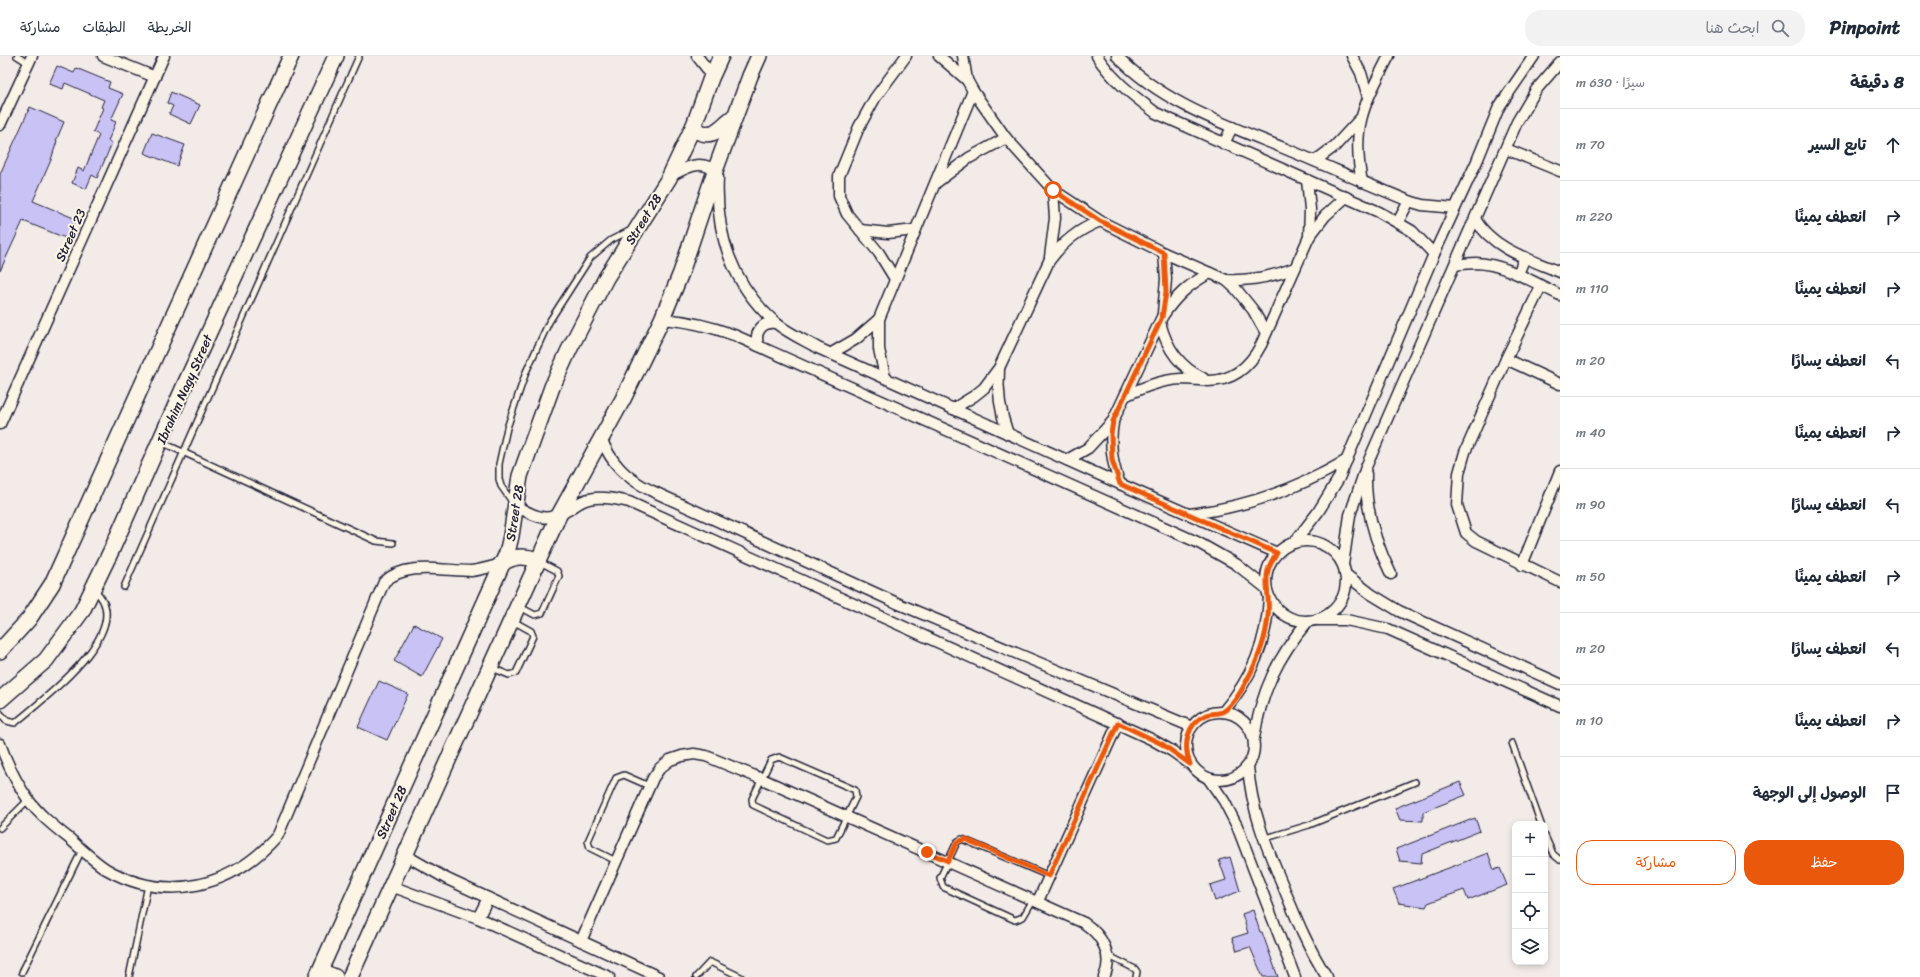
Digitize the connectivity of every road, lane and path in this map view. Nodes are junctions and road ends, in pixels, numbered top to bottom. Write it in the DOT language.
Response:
graph roads {
  1 [pos="17,56"];
  2 [pos="103,56"];
  3 [pos="164,56"];
  4 [pos="291,56"];
  5 [pos="336,56"];
  6 [pos="359,56"];
  7 [pos="697,56"];
  8 [pos="721,56"];
  9 [pos="759,56"];
  10 [pos="906,56"];
  11 [pos="939,56"];
  12 [pos="963,56"];
  13 [pos="1097,56"];
  14 [pos="1118,56"];
  15 [pos="1352,56"];
  16 [pos="1389,56"];
  17 [pos="1534,56"];
  18 [pos="30,59"];
  19 [pos="1560,62"];
  20 [pos="155,77"];
  21 [pos="710,78"];
  22 [pos="968,80"];
  23 [pos="973,91"];
  24 [pos="1368,97"];
  25 [pos="736,115"];
  26 [pos="1360,119"];
  27 [pos="0,125"];
  28 [pos="694,125"];
  29 [pos="1232,127"];
  30 [pos="1006,138"];
  31 [pos="1224,144"];
  32 [pos="1506,148"];
  33 [pos="1315,161"];
  34 [pos="715,171"];
  35 [pos="1560,171"];
  36 [pos="669,178"];
  37 [pos="1307,180"];
  38 [pos="1362,182"];
  39 [pos="935,183"];
  40 [pos="1053,190"];
  41 [pos="1346,197"];
  42 [pos="1409,201"];
  43 [pos="1455,208"];
  44 [pos="1475,219"];
  45 [pos="1100,221"];
  46 [pos="1398,222"];
  47 [pos="637,227"];
  48 [pos="860,230"];
  49 [pos="916,230"];
  50 [pos="1309,237"];
  51 [pos="1164,253"];
  52 [pos="1434,254"];
  53 [pos="1526,257"];
  54 [pos="1049,261"];
  55 [pos="1455,264"];
  56 [pos="1295,268"];
  57 [pos="1560,272"];
  58 [pos="1210,274"];
  59 [pos="1518,274"];
  60 [pos="895,279"];
  61 [pos="1226,280"];
  62 [pos="1541,286"];
  63 [pos="1560,295"];
  64 [pos="662,319"];
  65 [pos="1161,319"];
  66 [pos="878,320"];
  67 [pos="776,323"];
  68 [pos="1266,333"];
  69 [pos="759,346"];
  70 [pos="830,354"];
  71 [pos="1506,360"];
  72 [pos="999,368"];
  73 [pos="885,377"];
  74 [pos="1209,381"];
  75 [pos="1560,384"];
  76 [pos="1125,396"];
  77 [pos="953,409"];
  78 [pos="1113,421"];
  79 [pos="0,424"];
  80 [pos="1008,434"];
  81 [pos="601,438"];
  82 [pos="160,442"];
  83 [pos="183,452"];
  84 [pos="1067,460"];
  85 [pos="1347,460"];
  86 [pos="1366,467"];
  87 [pos="1559,478"];
  88 [pos="1120,484"];
  89 [pos="650,490"];
  90 [pos="516,506"];
  91 [pos="642,507"];
  92 [pos="1189,514"];
  93 [pos="558,516"];
  94 [pos="394,543"];
  95 [pos="1294,543"];
  96 [pos="1277,553"];
  97 [pos="537,560"];
  98 [pos="501,564"];
  99 [pos="1522,565"];
  100 [pos="1344,570"];
  101 [pos="1391,574"];
  102 [pos="1560,582"];
  103 [pos="124,587"];
  104 [pos="92,588"];
  105 [pos="1267,593"];
  106 [pos="899,604"];
  107 [pos="517,606"];
  108 [pos="511,620"];
  109 [pos="1313,620"];
  110 [pos="891,621"];
  111 [pos="0,651"];
  112 [pos="489,667"];
  113 [pos="1560,684"];
  114 [pos="0,700"];
  115 [pos="1560,706"];
  116 [pos="1223,712"];
  117 [pos="0,713"];
  118 [pos="1118,723"];
  119 [pos="1192,727"];
  120 [pos="1253,740"];
  121 [pos="1512,743"];
  122 [pos="0,744"];
  123 [pos="3,755"];
  124 [pos="1190,764"];
  125 [pos="1248,766"];
  126 [pos="1208,778"];
  127 [pos="762,779"];
  128 [pos="1415,782"];
  129 [pos="649,786"];
  130 [pos="28,800"];
  131 [pos="846,816"];
  132 [pos="1540,821"];
  133 [pos="0,828"];
  134 [pos="1263,839"];
  135 [pos="1548,843"];
  136 [pos="82,850"];
  137 [pos="405,855"];
  138 [pos="1560,860"];
  139 [pos="616,861"];
  140 [pos="948,861"];
  141 [pos="1049,876"];
  142 [pos="148,885"];
  143 [pos="390,886"];
  144 [pos="488,898"];
  145 [pos="1035,900"];
  146 [pos="478,918"];
  147 [pos="581,941"];
  148 [pos="1107,955"];
  149 [pos="22,972"];
  150 [pos="318,974"];
  151 [pos="129,977"];
  152 [pos="335,977"];
  153 [pos="350,977"];
  154 [pos="609,977"];
  155 [pos="658,977"];
  156 [pos="696,977"];
  157 [pos="741,977"];
  158 [pos="1104,977"];
  159 [pos="1136,977"];
  160 [pos="1295,977"];
  161 [pos="1327,977"];
  1 -- 18 [label="lane"];
  2 -- 20 [label="street"];
  3 -- 20 [label="street, Street 23"];
  4 -- 111 [label="street"];
  5 -- 82 [label="street, Ibrahim Nagy Street"];
  6 -- 83 [label="lane"];
  7 -- 21 [label="street"];
  8 -- 21 [label="street, Street 28"];
  9 -- 25 [label="street"];
  10 -- 48 [label="street"];
  11 -- 22 [label="street"];
  12 -- 22 [label="street"];
  13 -- 31 [label="street"];
  14 -- 29 [label="street"];
  15 -- 24 [label="street"];
  16 -- 24 [label="street"];
  17 -- 43 [label="street"];
  18 -- 27 [label="street"];
  19 -- 32 [label="street"];
  20 -- 79 [label="street, Street 23"];
  21 -- 28 [label="street, Street 28"];
  22 -- 23 [label="street"];
  23 -- 30 [label="street"];
  23 -- 39 [label="street"];
  24 -- 26 [label="street"];
  25 -- 28 [label="street"];
  25 -- 34 [label="street"];
  26 -- 33 [label="street"];
  26 -- 38 [label="street"];
  28 -- 36 [label="street, Street 28"];
  29 -- 31 [label="street"];
  29 -- 33 [label="street"];
  30 -- 39 [label="street"];
  30 -- 40 [label="street"];
  31 -- 37 [label="street"];
  32 -- 35 [label="street"];
  32 -- 44 [label="street"];
  33 -- 38 [label="street"];
  34 -- 36 [label="street"];
  34 -- 64 [label="street"];
  34 -- 67 [label="street"];
  36 -- 47 [label="street, Street 28"];
  37 -- 41 [label="street"];
  37 -- 50 [label="street"];
  38 -- 42 [label="street"];
  39 -- 49 [label="street"];
  40 -- 45 [label="street"];
  40 -- 54 [label="street"];
  41 -- 46 [label="street"];
  41 -- 50 [label="street"];
  42 -- 43 [label="street"];
  42 -- 46 [label="street"];
  43 -- 52 [label="street"];
  44 -- 53 [label="street"];
  44 -- 55 [label="street"];
  45 -- 51 [label="street"];
  45 -- 54 [label="street"];
  46 -- 52 [label="street"];
  47 -- 90 [label="street, Street 28"];
  47 -- 90 [label="lane"];
  48 -- 49 [label="street"];
  48 -- 60 [label="street"];
  49 -- 60 [label="street"];
  50 -- 56 [label="street"];
  51 -- 58 [label="street"];
  51 -- 65 [label="street"];
  52 -- 85 [label="street"];
  53 -- 57 [label="street"];
  53 -- 59 [label="street"];
  54 -- 72 [label="street"];
  55 -- 59 [label="street"];
  55 -- 86 [label="street"];
  56 -- 61 [label="street"];
  56 -- 68 [label="street"];
  58 -- 61 [label="street"];
  58 -- 65 [label="street"];
  59 -- 62 [label="street"];
  60 -- 66 [label="street"];
  61 -- 68 [label="street"];
  62 -- 63 [label="street"];
  62 -- 71 [label="street"];
  64 -- 69 [label="street"];
  64 -- 81 [label="street"];
  65 -- 74 [label="street"];
  65 -- 76 [label="street"];
  66 -- 70 [label="street"];
  66 -- 73 [label="street"];
  67 -- 69 [label="street"];
  67 -- 70 [label="street"];
  68 -- 74 [label="street"];
  69 -- 105 [label="street"];
  70 -- 73 [label="street"];
  71 -- 75 [label="street"];
  71 -- 99 [label="street"];
  72 -- 77 [label="street"];
  72 -- 80 [label="street"];
  73 -- 77 [label="street"];
  74 -- 76 [label="street"];
  76 -- 78 [label="street"];
  77 -- 80 [label="street"];
  78 -- 84 [label="street"];
  78 -- 88 [label="street"];
  80 -- 84 [label="street"];
  81 -- 89 [label="street"];
  81 -- 93 [label="street"];
  82 -- 83 [label="lane"];
  82 -- 104 [label="street, Ibrahim Nagy Street"];
  83 -- 94 [label="lane"];
  83 -- 103 [label="lane"];
  84 -- 88 [label="street"];
  85 -- 92 [label="street"];
  85 -- 95 [label="street"];
  86 -- 100 [label="street"];
  86 -- 101 [label="street"];
  87 -- 99 [label="street"];
  88 -- 92 [label="street"];
  89 -- 91 [label="street"];
  89 -- 106 [label="street"];
  90 -- 93 [label="street"];
  90 -- 98 [label="street, Street 28"];
  91 -- 93 [label="street"];
  91 -- 110 [label="street"];
  92 -- 96 [label="street"];
  93 -- 97 [label="street"];
  95 -- 96 [label="street"];
  95 -- 100 [label="street"];
  96 -- 105 [label="street"];
  97 -- 98 [label="street"];
  97 -- 107 [label="street"];
  97 -- 107 [label="lane"];
  98 -- 142 [label="street"];
  98 -- 150 [label="street, Street 28"];
  99 -- 102 [label="street"];
  100 -- 109 [label="street"];
  100 -- 113 [label="street"];
  104 -- 114 [label="street, Ibrahim Nagy Street"];
  104 -- 117 [label="lane"];
  105 -- 109 [label="street"];
  105 -- 116 [label="street"];
  106 -- 110 [label="street"];
  106 -- 119 [label="street"];
  107 -- 108 [label="street"];
  108 -- 112 [label="street"];
  108 -- 112 [label="lane"];
  109 -- 115 [label="street"];
  109 -- 120 [label="street"];
  110 -- 118 [label="street"];
  112 -- 137 [label="street"];
  116 -- 119 [label="street"];
  116 -- 120 [label="street"];
  118 -- 124 [label="street"];
  118 -- 141 [label="street"];
  119 -- 124 [label="street"];
  120 -- 125 [label="street"];
  121 -- 132 [label="lane"];
  122 -- 123 [label="street"];
  123 -- 130 [label="street"];
  124 -- 126 [label="street"];
  125 -- 126 [label="street"];
  125 -- 134 [label="street"];
  126 -- 160 [label="street"];
  127 -- 129 [label="street"];
  127 -- 131 [label="street"];
  127 -- 131 [label="lane"];
  127 -- 131 [label="lane"];
  128 -- 134 [label="lane"];
  129 -- 139 [label="street"];
  129 -- 139 [label="lane"];
  130 -- 133 [label="lane"];
  130 -- 136 [label="street"];
  131 -- 140 [label="street"];
  134 -- 161 [label="street"];
  135 -- 138 [label="lane"];
  136 -- 142 [label="street"];
  136 -- 149 [label="lane"];
  137 -- 143 [label="street"];
  137 -- 144 [label="street"];
  139 -- 147 [label="street"];
  140 -- 141 [label="lane"];
  140 -- 145 [label="street"];
  140 -- 145 [label="lane"];
  141 -- 145 [label="street"];
  142 -- 151 [label="lane"];
  143 -- 146 [label="street"];
  143 -- 153 [label="street"];
  144 -- 146 [label="street"];
  144 -- 147 [label="street"];
  145 -- 148 [label="street"];
  146 -- 154 [label="street"];
  147 -- 155 [label="street"];
  148 -- 158 [label="street"];
  148 -- 159 [label="lane"];
  150 -- 152 [label="street"];
  156 -- 157 [label="lane"];
}
